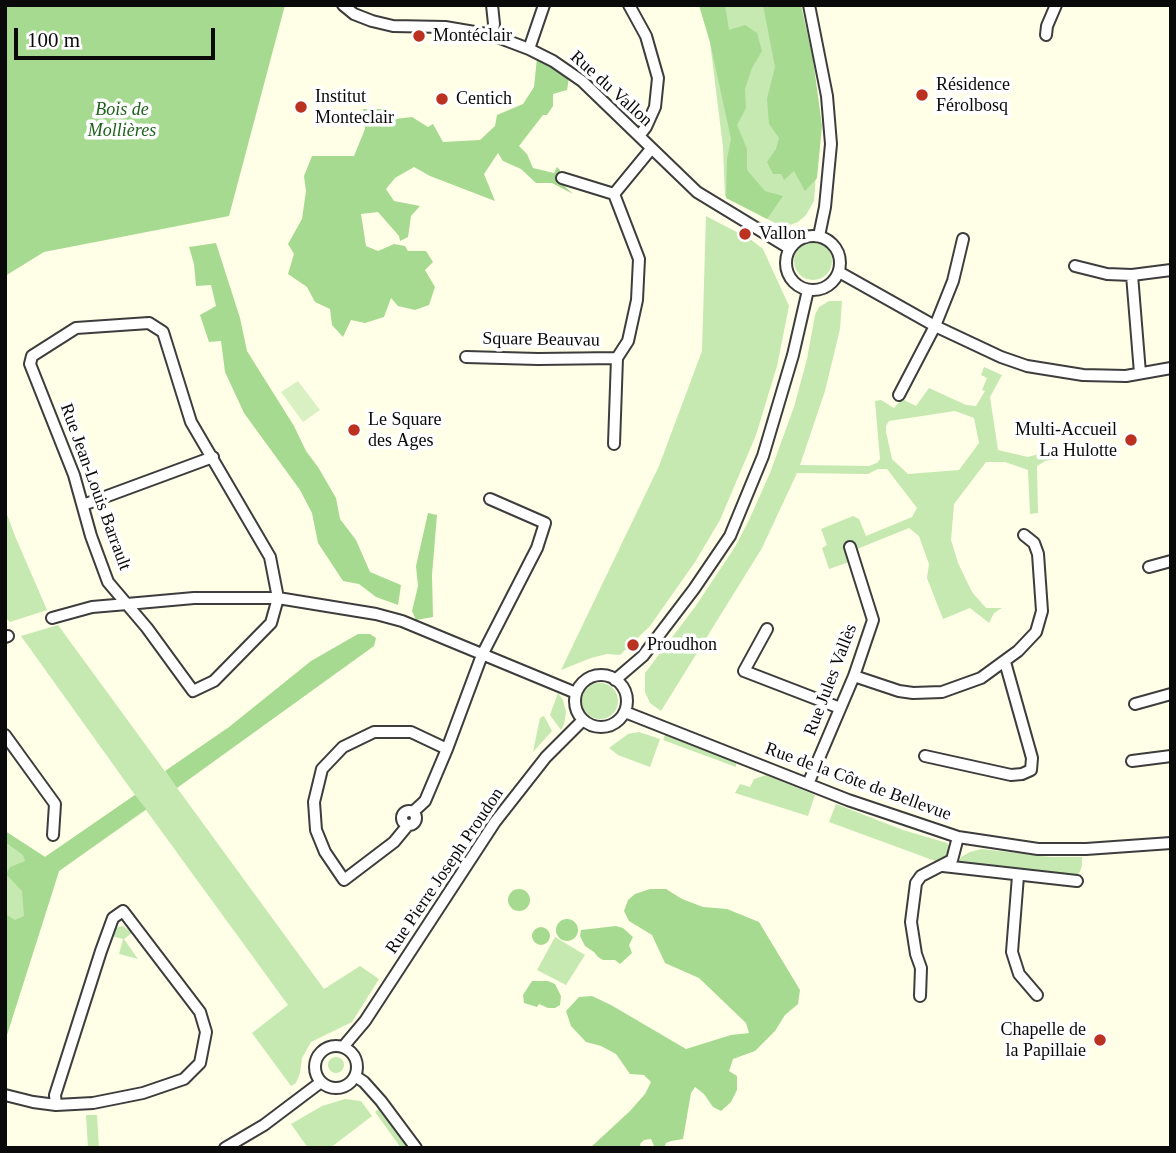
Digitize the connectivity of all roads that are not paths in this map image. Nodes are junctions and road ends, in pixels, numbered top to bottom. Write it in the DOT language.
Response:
graph roads {
  1 [pos="343,5"];
  2 [pos="492,5"];
  3 [pos="544,5"];
  4 [pos="629,5"];
  5 [pos="809,5"];
  6 [pos="1056,5"];
  7 [pos="492,35"];
  8 [pos="1046,35"];
  9 [pos="529,49"];
  10 [pos="639,136"];
  11 [pos="651,149"];
  12 [pos="562,178"];
  13 [pos="614,194"];
  14 [pos="819,236"];
  15 [pos="963,239"];
  16 [pos="789,248"];
  17 [pos="1075,266"];
  18 [pos="1171,270"];
  19 [pos="839,272"];
  20 [pos="1132,275"];
  21 [pos="808,290"];
  22 [pos="935,326"];
  23 [pos="466,356"];
  24 [pos="617,358"];
  25 [pos="1171,368"];
  26 [pos="1140,373"];
  27 [pos="899,395"];
  28 [pos="614,444"];
  29 [pos="213,457"];
  30 [pos="490,499"];
  31 [pos="83,505"];
  32 [pos="1024,535"];
  33 [pos="850,547"];
  34 [pos="1171,561"];
  35 [pos="1149,567"];
  36 [pos="278,598"];
  37 [pos="127,604"];
  38 [pos="52,618"];
  39 [pos="767,629"];
  40 [pos="482,655"];
  41 [pos="1004,662"];
  42 [pos="854,676"];
  43 [pos="615,680"];
  44 [pos="576,693"];
  45 [pos="1171,694"];
  46 [pos="1135,704"];
  47 [pos="840,708"];
  48 [pos="625,712"];
  49 [pos="583,720"];
  50 [pos="5,735"];
  51 [pos="447,749"];
  52 [pos="1171,756"];
  53 [pos="925,757"];
  54 [pos="1132,761"];
  55 [pos="808,784"];
  56 [pos="53,835"];
  57 [pos="958,837"];
  58 [pos="1171,843"];
  59 [pos="943,866"];
  60 [pos="1018,876"];
  61 [pos="1077,881"];
  62 [pos="1037,995"];
  63 [pos="920,996"];
  64 [pos="342,1047"];
  65 [pos="355,1076"];
  66 [pos="321,1082"];
  67 [pos="5,1095"];
  68 [pos="56,1105"];
  69 [pos="225,1148"];
  70 [pos="416,1148"];
  1 -- 7 [label="street, Rue du Vallon"];
  2 -- 7 [label="street"];
  3 -- 9 [label="street"];
  4 -- 10 [label="street"];
  5 -- 14 [label="street"];
  6 -- 8 [label="street"];
  7 -- 9 [label="street, Rue du Vallon"];
  9 -- 10 [label="street, Rue du Vallon"];
  10 -- 11 [label="street, Rue du Vallon"];
  11 -- 13 [label="street"];
  11 -- 16 [label="street, Rue du Vallon"];
  12 -- 13 [label="street"];
  13 -- 24 [label="street, Square Beauvau"];
  14 -- 16 [label="street"];
  14 -- 19 [label="street"];
  15 -- 22 [label="street"];
  16 -- 21 [label="street"];
  17 -- 20 [label="street"];
  18 -- 20 [label="street"];
  19 -- 21 [label="street"];
  19 -- 22 [label="street"];
  20 -- 26 [label="street"];
  21 -- 43 [label="street"];
  22 -- 26 [label="street"];
  22 -- 27 [label="street"];
  23 -- 24 [label="street, Square Beauvau"];
  24 -- 28 [label="street, Square Beauvau"];
  25 -- 26 [label="street"];
  29 -- 31 [label="street"];
  29 -- 31 [label="street, Rue Jean-Louis Barrault"];
  29 -- 36 [label="street, Rue Jean-Louis Barrault"];
  30 -- 40 [label="street"];
  31 -- 37 [label="street, Rue Jean-Louis Barrault"];
  32 -- 41 [label="street"];
  33 -- 42 [label="street, Rue Jules Vallès"];
  34 -- 35 [label="street"];
  36 -- 37 [label="street"];
  36 -- 37 [label="street, Rue Jean-Louis Barrault"];
  36 -- 40 [label="street"];
  37 -- 38 [label="street"];
  39 -- 47 [label="street"];
  40 -- 44 [label="street"];
  40 -- 51 [label="street"];
  41 -- 42 [label="street"];
  41 -- 53 [label="street"];
  42 -- 47 [label="street, Rue Jules Vallès"];
  43 -- 44 [label="street"];
  43 -- 48 [label="street"];
  44 -- 49 [label="street"];
  45 -- 46 [label="street"];
  47 -- 55 [label="street, Rue Jules Vallès"];
  48 -- 49 [label="street"];
  48 -- 55 [label="street, Rue de la Côte de Bellevue"];
  49 -- 64 [label="street, Rue Pierre Joseph Proudon"];
  50 -- 56 [label="street"];
  51 -- 51 [label="street"];
  52 -- 54 [label="street"];
  55 -- 57 [label="street, Rue de la Côte de Bellevue"];
  57 -- 58 [label="street, Rue de la Côte de Bellevue"];
  57 -- 59 [label="street"];
  59 -- 60 [label="street"];
  59 -- 63 [label="street"];
  60 -- 61 [label="street"];
  60 -- 62 [label="street"];
  64 -- 65 [label="street"];
  64 -- 66 [label="street"];
  65 -- 66 [label="street"];
  65 -- 70 [label="street"];
  66 -- 69 [label="street"];
  67 -- 68 [label="street"];
  68 -- 68 [label="street"];
}
